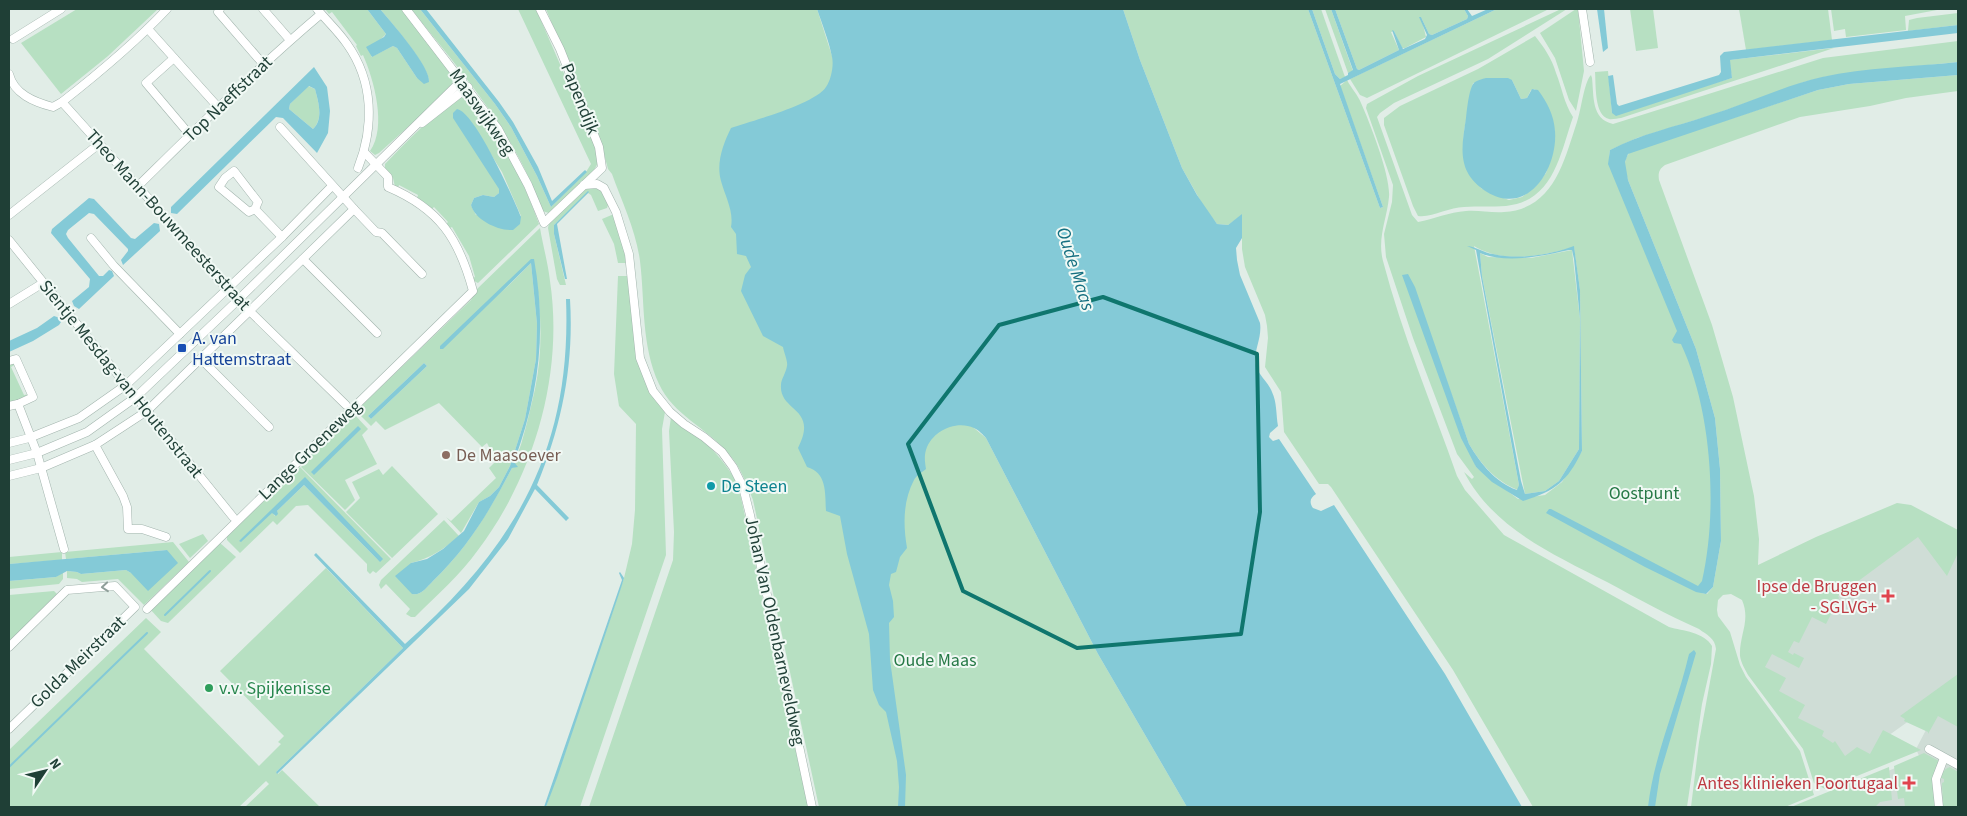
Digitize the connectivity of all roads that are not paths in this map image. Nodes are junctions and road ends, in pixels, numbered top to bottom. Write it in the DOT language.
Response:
graph roads {
  1 [pos="61,9"];
  2 [pos="167,9"];
  3 [pos="220,9"];
  4 [pos="262,9"];
  5 [pos="406,9"];
  6 [pos="540,9"];
  7 [pos="1582,9"];
  8 [pos="319,11"];
  9 [pos="148,29"];
  10 [pos="10,39"];
  11 [pos="290,40"];
  12 [pos="174,58"];
  13 [pos="1590,62"];
  14 [pos="264,65"];
  15 [pos="9,74"];
  16 [pos="462,80"];
  17 [pos="468,87"];
  18 [pos="62,102"];
  19 [pos="218,107"];
  20 [pos="280,127"];
  21 [pos="414,128"];
  22 [pos="190,135"];
  23 [pos="98,144"];
  24 [pos="364,152"];
  25 [pos="377,165"];
  26 [pos="358,168"];
  27 [pos="584,185"];
  28 [pos="332,186"];
  29 [pos="137,187"];
  30 [pos="343,198"];
  31 [pos="255,209"];
  32 [pos="354,209"];
  33 [pos="9,215"];
  34 [pos="282,236"];
  35 [pos="91,238"];
  36 [pos="9,240"];
  37 [pos="303,259"];
  38 [pos="422,274"];
  39 [pos="43,282"];
  40 [pos="226,288"];
  41 [pos="238,300"];
  42 [pos="9,304"];
  43 [pos="250,312"];
  44 [pos="377,333"];
  45 [pos="180,334"];
  46 [pos="201,359"];
  47 [pos="9,361"];
  48 [pos="126,385"];
  49 [pos="136,397"];
  50 [pos="18,404"];
  51 [pos="346,405"];
  52 [pos="9,406"];
  53 [pos="147,411"];
  54 [pos="269,427"];
  55 [pos="29,438"];
  56 [pos="9,443"];
  57 [pos="95,446"];
  58 [pos="36,453"];
  59 [pos="9,460"];
  60 [pos="41,468"];
  61 [pos="9,476"];
  62 [pos="233,517"];
  63 [pos="166,536"];
  64 [pos="64,549"];
  65 [pos="147,609"];
  66 [pos="9,647"];
  67 [pos="9,729"];
  68 [pos="1929,749"];
  69 [pos="1944,758"];
  70 [pos="1958,765"];
  71 [pos="812,807"];
  72 [pos="1939,807"];
  1 -- 10 [label="street"];
  2 -- 9 [label="street"];
  3 -- 14 [label="street"];
  4 -- 11 [label="street"];
  5 -- 16 [label="street, Maaswijkweg"];
  6 -- 27 [label="street, Papendijk"];
  7 -- 13 [label="street"];
  8 -- 11 [label="street, Top Naeffstraat"];
  8 -- 24 [label="street"];
  9 -- 12 [label="street"];
  9 -- 18 [label="street"];
  11 -- 14 [label="street, Top Naeffstraat"];
  12 -- 19 [label="street"];
  12 -- 22 [label="street"];
  14 -- 19 [label="street, Top Naeffstraat"];
  15 -- 18 [label="street"];
  16 -- 17 [label="street, Maaswijkweg"];
  16 -- 21 [label="street"];
  17 -- 21 [label="street"];
  17 -- 27 [label="street, Maaswijkweg"];
  18 -- 23 [label="street, Theo Mann-Bouwmeesterstraat"];
  19 -- 22 [label="street, Top Naeffstraat"];
  20 -- 28 [label="street"];
  21 -- 25 [label="street"];
  22 -- 29 [label="street, Top Naeffstraat"];
  23 -- 29 [label="street, Theo Mann-Bouwmeesterstraat"];
  23 -- 33 [label="street"];
  24 -- 25 [label="street"];
  24 -- 26 [label="street"];
  25 -- 30 [label="street"];
  25 -- 65 [label="street, Lange Groeneweg"];
  27 -- 71 [label="street, Johan Van Oldenbarneveldweg"];
  28 -- 30 [label="street"];
  28 -- 34 [label="street"];
  29 -- 40 [label="street, Theo Mann-Bouwmeesterstraat"];
  30 -- 32 [label="street"];
  30 -- 41 [label="street"];
  31 -- 31 [label="street"];
  31 -- 34 [label="street"];
  32 -- 37 [label="street"];
  32 -- 38 [label="street"];
  34 -- 40 [label="street"];
  35 -- 45 [label="street"];
  36 -- 39 [label="street, Sientje Mesdag-van Houtenstraat"];
  37 -- 43 [label="street"];
  37 -- 44 [label="street"];
  39 -- 42 [label="street"];
  39 -- 48 [label="street, Sientje Mesdag-van Houtenstraat"];
  40 -- 41 [label="street, Theo Mann-Bouwmeesterstraat"];
  40 -- 45 [label="street"];
  41 -- 43 [label="street, Theo Mann-Bouwmeesterstraat"];
  41 -- 49 [label="street"];
  43 -- 46 [label="street"];
  43 -- 51 [label="street, Theo Mann-Bouwmeesterstraat"];
  45 -- 48 [label="street"];
  46 -- 53 [label="street"];
  46 -- 54 [label="street"];
  47 -- 50 [label="street"];
  48 -- 49 [label="street, Sientje Mesdag-van Houtenstraat"];
  48 -- 55 [label="street"];
  49 -- 53 [label="street, Sientje Mesdag-van Houtenstraat"];
  49 -- 58 [label="street"];
  50 -- 52 [label="street"];
  50 -- 55 [label="street"];
  53 -- 57 [label="street"];
  53 -- 62 [label="street, Sientje Mesdag-van Houtenstraat"];
  55 -- 56 [label="street"];
  55 -- 58 [label="street"];
  57 -- 60 [label="street"];
  57 -- 63 [label="street"];
  58 -- 59 [label="street"];
  58 -- 60 [label="street"];
  60 -- 61 [label="street"];
  60 -- 64 [label="street"];
  67 -- 66 [label="street, Golda Meirstraat, one-way"];
  68 -- 69 [label="street"];
  69 -- 70 [label="street"];
  69 -- 72 [label="street"];
}
